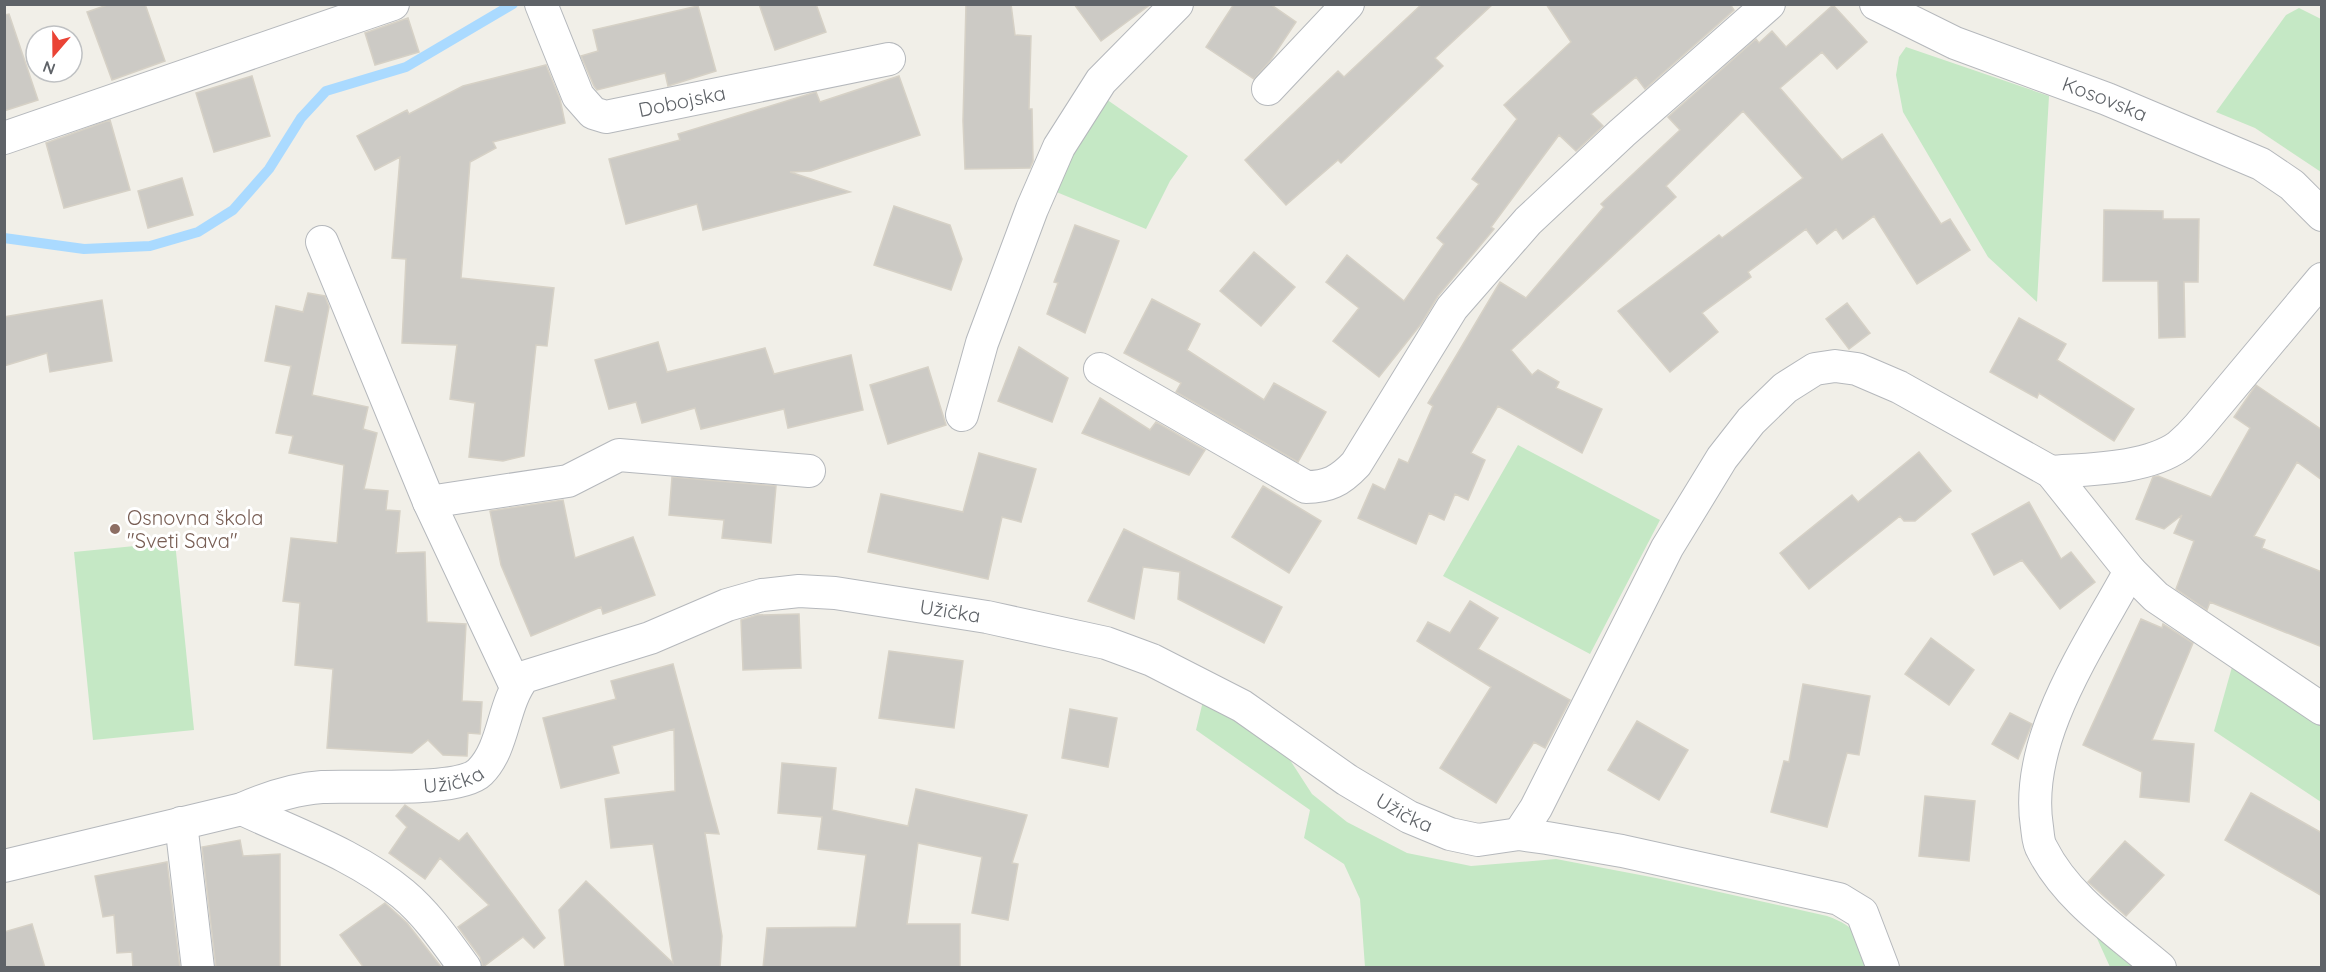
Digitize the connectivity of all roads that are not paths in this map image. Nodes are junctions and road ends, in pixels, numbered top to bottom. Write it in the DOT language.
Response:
graph roads {
  1 [pos="393,4"];
  2 [pos="541,4"];
  3 [pos="1177,4"];
  4 [pos="1348,4"];
  5 [pos="1769,4"];
  6 [pos="1876,4"];
  7 [pos="890,59"];
  8 [pos="1268,89"];
  9 [pos="4,138"];
  10 [pos="2322,215"];
  11 [pos="322,242"];
  12 [pos="2322,279"];
  13 [pos="1100,369"];
  14 [pos="962,415"];
  15 [pos="809,471"];
  16 [pos="2051,472"];
  17 [pos="429,502"];
  18 [pos="2130,571"];
  19 [pos="516,687"];
  20 [pos="2322,709"];
  21 [pos="242,809"];
  22 [pos="181,823"];
  23 [pos="1519,834"];
  24 [pos="4,866"];
  25 [pos="2149,962"];
  26 [pos="198,968"];
  27 [pos="465,968"];
  28 [pos="1883,968"];
  1 -- 9 [label="street"];
  2 -- 7 [label="street, Dobojska"];
  3 -- 14 [label="street"];
  4 -- 8 [label="street"];
  5 -- 13 [label="street"];
  6 -- 10 [label="street, Kosovska"];
  11 -- 17 [label="street"];
  12 -- 16 [label="street"];
  15 -- 17 [label="street"];
  16 -- 18 [label="street"];
  16 -- 23 [label="street"];
  17 -- 19 [label="street"];
  18 -- 20 [label="street"];
  18 -- 25 [label="street"];
  19 -- 21 [label="street, Užička"];
  19 -- 23 [label="street, Užička"];
  21 -- 22 [label="street, Užička"];
  21 -- 27 [label="street"];
  22 -- 24 [label="street, Užička"];
  22 -- 26 [label="street"];
  23 -- 28 [label="street, Užička"];
}
